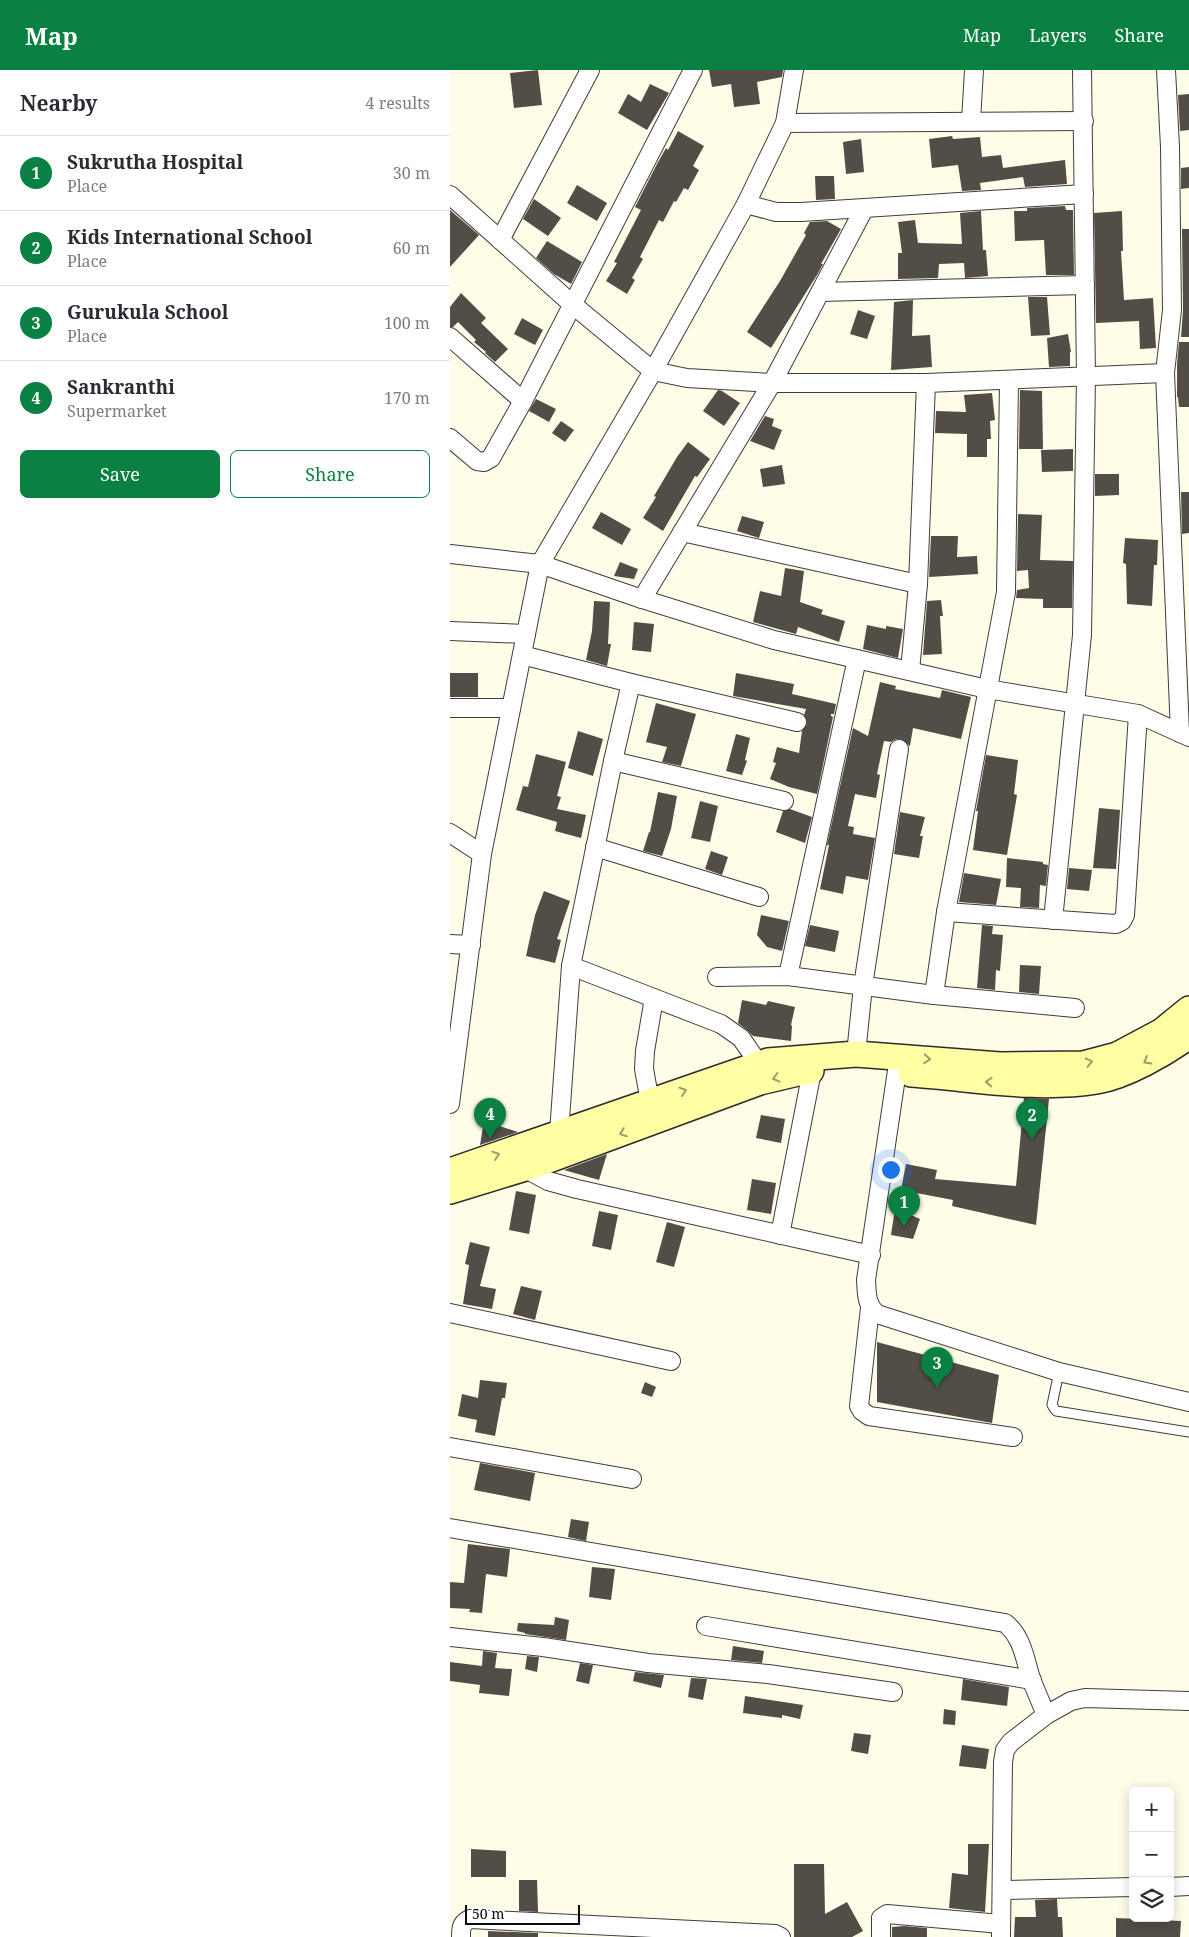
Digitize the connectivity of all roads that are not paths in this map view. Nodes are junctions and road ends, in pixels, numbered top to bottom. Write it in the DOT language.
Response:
graph roads {
  1 [pos="590,70"];
  2 [pos="693,70"];
  3 [pos="794,70"];
  4 [pos="974,70"];
  5 [pos="1082,70"];
  6 [pos="1166,70"];
  7 [pos="971,121"];
  8 [pos="1084,122"];
  9 [pos="786,123"];
  10 [pos="1084,194"];
  11 [pos="450,195"];
  12 [pos="746,204"];
  13 [pos="864,209"];
  14 [pos="500,240"];
  15 [pos="1085,284"];
  16 [pos="822,292"];
  17 [pos="572,304"];
  18 [pos="1181,311"];
  19 [pos="450,337"];
  20 [pos="653,371"];
  21 [pos="1165,374"];
  22 [pos="1086,377"];
  23 [pos="1009,381"];
  24 [pos="772,383"];
  25 [pos="926,383"];
  26 [pos="523,401"];
  27 [pos="450,438"];
  28 [pos="682,532"];
  29 [pos="450,554"];
  30 [pos="540,564"];
  31 [pos="918,584"];
  32 [pos="642,599"];
  33 [pos="450,631"];
  34 [pos="526,634"];
  35 [pos="522,655"];
  36 [pos="857,660"];
  37 [pos="910,672"];
  38 [pos="631,683"];
  39 [pos="988,689"];
  40 [pos="1074,702"];
  41 [pos="450,708"];
  42 [pos="511,708"];
  43 [pos="1138,714"];
  44 [pos="797,722"];
  45 [pos="1184,735"];
  46 [pos="899,749"];
  47 [pos="613,761"];
  48 [pos="784,801"];
  49 [pos="450,833"];
  50 [pos="595,847"];
  51 [pos="482,854"];
  52 [pos="759,897"];
  53 [pos="946,912"];
  54 [pos="1053,920"];
  55 [pos="450,944"];
  56 [pos="471,945"];
  57 [pos="570,966"];
  58 [pos="788,976"];
  59 [pos="717,977"];
  60 [pos="863,986"];
  61 [pos="934,995"];
  62 [pos="654,998"];
  63 [pos="1075,1008"];
  64 [pos="1189,1009"];
  65 [pos="1189,1036"];
  66 [pos="856,1054"];
  67 [pos="759,1064"];
  68 [pos="897,1065"];
  69 [pos="812,1071"];
  70 [pos="650,1102"];
  71 [pos="450,1104"];
  72 [pos="559,1133"];
  73 [pos="524,1168"];
  74 [pos="450,1171"];
  75 [pos="450,1191"];
  76 [pos="780,1235"];
  77 [pos="870,1255"];
  78 [pos="870,1308"];
  79 [pos="450,1313"];
  80 [pos="671,1361"];
  81 [pos="1058,1372"];
  82 [pos="1189,1402"];
  83 [pos="1189,1432"];
  84 [pos="1012,1437"];
  85 [pos="450,1447"];
  86 [pos="632,1479"];
  87 [pos="450,1528"];
  88 [pos="706,1626"];
  89 [pos="450,1637"];
  90 [pos="1032,1680"];
  91 [pos="893,1692"];
  92 [pos="1189,1701"];
  93 [pos="1046,1715"];
  94 [pos="1174,1886"];
  95 [pos="1189,1886"];
  96 [pos="1129,1887"];
  97 [pos="1002,1890"];
  98 [pos="1001,1931"];
  99 [pos="461,1937"];
  100 [pos="781,1937"];
  101 [pos="881,1937"];
  1 -- 14 [label="street"];
  2 -- 17 [label="street"];
  3 -- 9 [label="street"];
  4 -- 7 [label="street"];
  5 -- 8 [label="street"];
  6 -- 18 [label="street"];
  7 -- 8 [label="street"];
  7 -- 9 [label="street"];
  8 -- 10 [label="street"];
  9 -- 12 [label="street"];
  10 -- 13 [label="street"];
  10 -- 15 [label="street"];
  11 -- 14 [label="street"];
  12 -- 13 [label="street"];
  12 -- 20 [label="street"];
  13 -- 16 [label="street"];
  14 -- 17 [label="street"];
  15 -- 16 [label="street"];
  15 -- 22 [label="street"];
  16 -- 24 [label="street"];
  17 -- 20 [label="street"];
  17 -- 26 [label="street"];
  18 -- 21 [label="street"];
  19 -- 26 [label="street"];
  20 -- 24 [label="street"];
  20 -- 30 [label="street"];
  21 -- 22 [label="street"];
  21 -- 45 [label="street"];
  22 -- 23 [label="street"];
  22 -- 40 [label="street"];
  23 -- 25 [label="street"];
  23 -- 39 [label="street"];
  24 -- 25 [label="street"];
  24 -- 28 [label="street"];
  25 -- 31 [label="street"];
  26 -- 27 [label="street"];
  28 -- 31 [label="street"];
  28 -- 32 [label="street"];
  29 -- 30 [label="street"];
  30 -- 32 [label="street"];
  30 -- 34 [label="street"];
  31 -- 37 [label="street"];
  32 -- 36 [label="street"];
  33 -- 34 [label="street"];
  34 -- 35 [label="street"];
  35 -- 38 [label="street"];
  35 -- 42 [label="street"];
  36 -- 37 [label="street"];
  36 -- 58 [label="street"];
  37 -- 39 [label="street"];
  38 -- 44 [label="street"];
  38 -- 47 [label="street"];
  39 -- 40 [label="street"];
  39 -- 53 [label="street"];
  40 -- 43 [label="street"];
  40 -- 54 [label="street"];
  41 -- 42 [label="street"];
  42 -- 51 [label="street"];
  43 -- 45 [label="street"];
  43 -- 54 [label="street"];
  46 -- 60 [label="street"];
  47 -- 48 [label="street"];
  47 -- 50 [label="street"];
  49 -- 51 [label="street"];
  50 -- 52 [label="street"];
  50 -- 57 [label="street"];
  51 -- 56 [label="street"];
  53 -- 54 [label="street"];
  53 -- 61 [label="street"];
  55 -- 56 [label="street"];
  56 -- 71 [label="street"];
  57 -- 62 [label="street"];
  57 -- 72 [label="street"];
  58 -- 59 [label="street"];
  58 -- 60 [label="street"];
  60 -- 61 [label="street"];
  60 -- 66 [label="street"];
  61 -- 63 [label="street"];
  62 -- 67 [label="street"];
  62 -- 70 [label="street"];
  68 -- 64 [label="street, one-way"];
  65 -- 68 [label="street, one-way"];
  66 -- 67 [label="street"];
  66 -- 68 [label="street"];
  70 -- 67 [label="street, one-way"];
  68 -- 69 [label="street"];
  68 -- 77 [label="street"];
  69 -- 73 [label="street, one-way"];
  69 -- 76 [label="street"];
  70 -- 72 [label="street"];
  74 -- 72 [label="street, one-way"];
  73 -- 75 [label="street"];
  73 -- 76 [label="street"];
  76 -- 77 [label="street"];
  77 -- 78 [label="street"];
  78 -- 81 [label="street"];
  78 -- 84 [label="street"];
  79 -- 80 [label="street"];
  81 -- 82 [label="street"];
  81 -- 83 [label="lane"];
  85 -- 86 [label="street"];
  87 -- 90 [label="street"];
  88 -- 90 [label="street"];
  89 -- 91 [label="street"];
  90 -- 93 [label="street"];
  92 -- 93 [label="street"];
  93 -- 97 [label="street"];
  94 -- 95 [label="street"];
  96 -- 97 [label="street"];
  97 -- 98 [label="street"];
  98 -- 101 [label="street"];
  99 -- 100 [label="street"];
}
